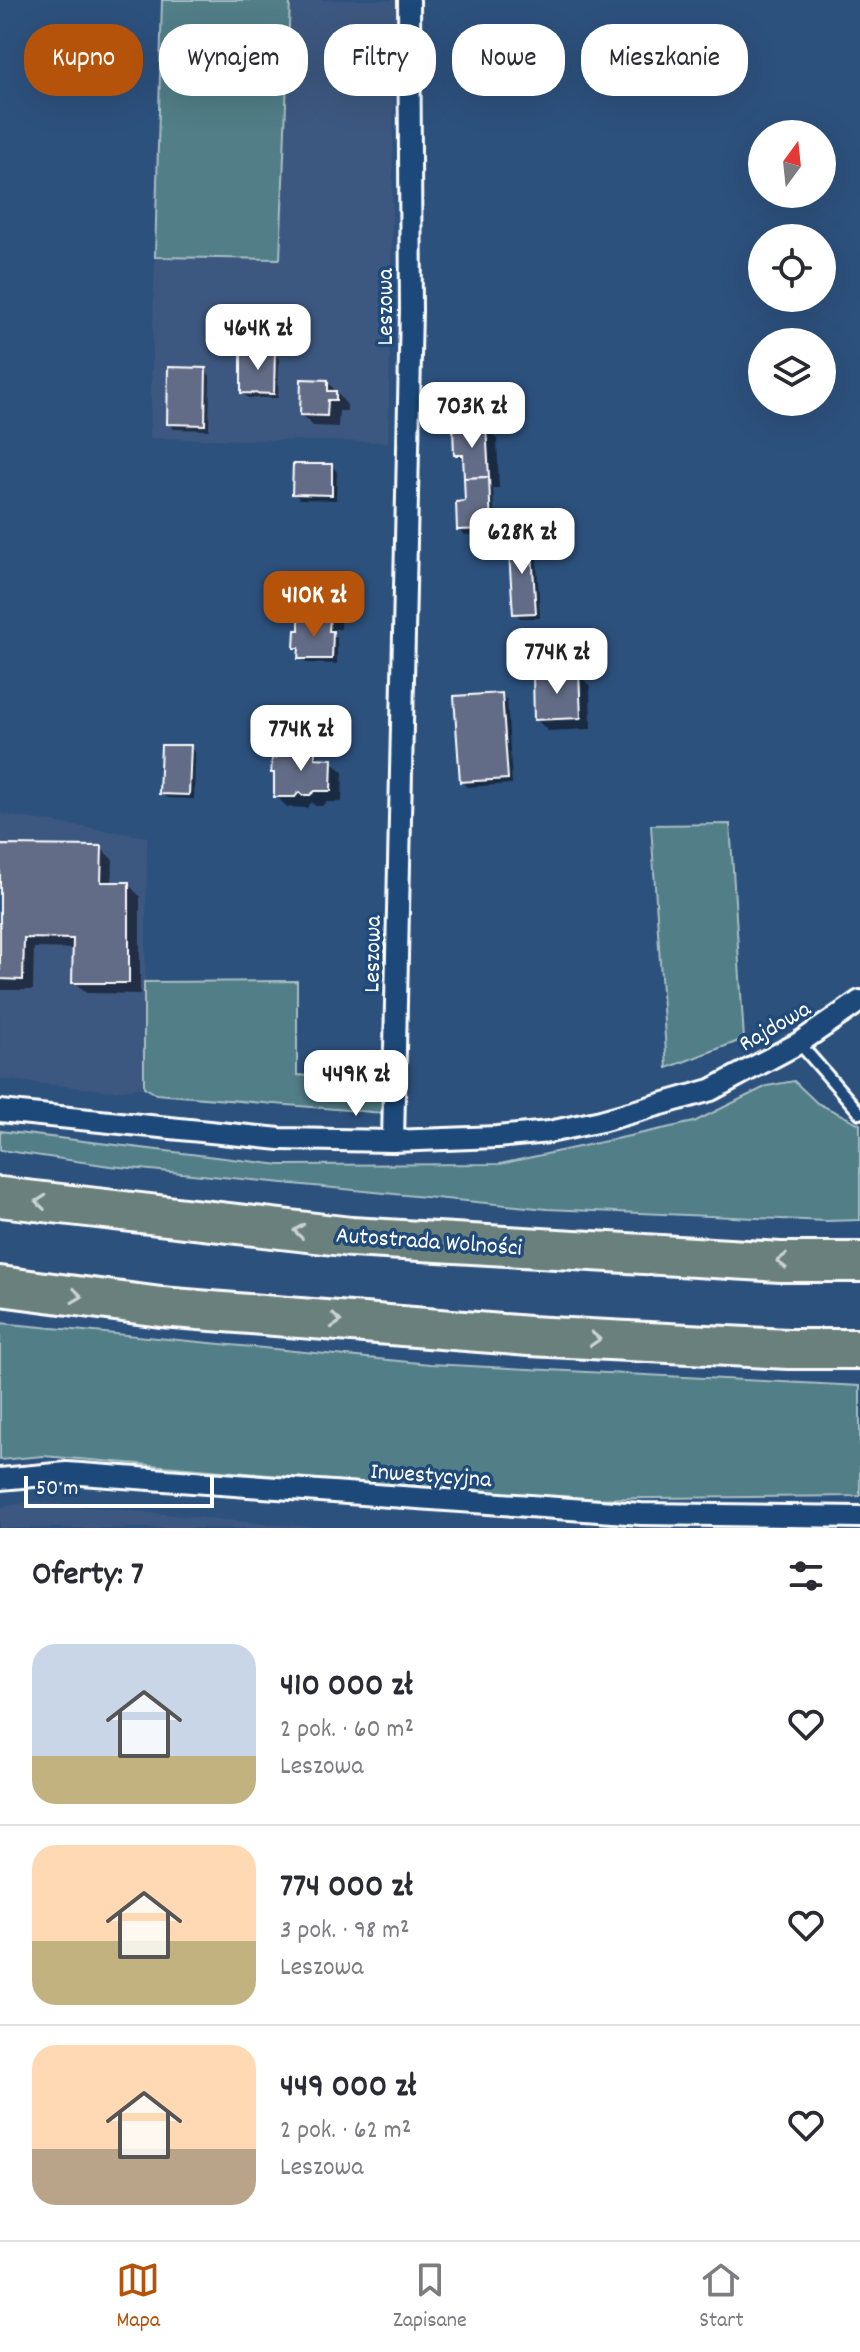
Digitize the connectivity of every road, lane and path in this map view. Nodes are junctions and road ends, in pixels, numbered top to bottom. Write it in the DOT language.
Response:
graph roads {
  1 [pos="409,0"];
  2 [pos="860,1001"];
  3 [pos="799,1043"];
  4 [pos="0,1111"];
  5 [pos="860,1113"];
  6 [pos="393,1141"];
  7 [pos="0,1197"];
  8 [pos="860,1262"];
  9 [pos="0,1286"];
  10 [pos="860,1349"];
  11 [pos="0,1479"];
  12 [pos="860,1517"];
  1 -- 6 [label="street, Leszowa"];
  2 -- 3 [label="street, Rajdowa"];
  3 -- 5 [label="lane"];
  3 -- 6 [label="street, Rajdowa"];
  4 -- 6 [label="street, Rajdowa"];
  8 -- 7 [label="highway, Autostrada Wolności, one-way"];
  9 -- 10 [label="highway, one-way"];
  11 -- 12 [label="street, Inwestycyjna"];
}
